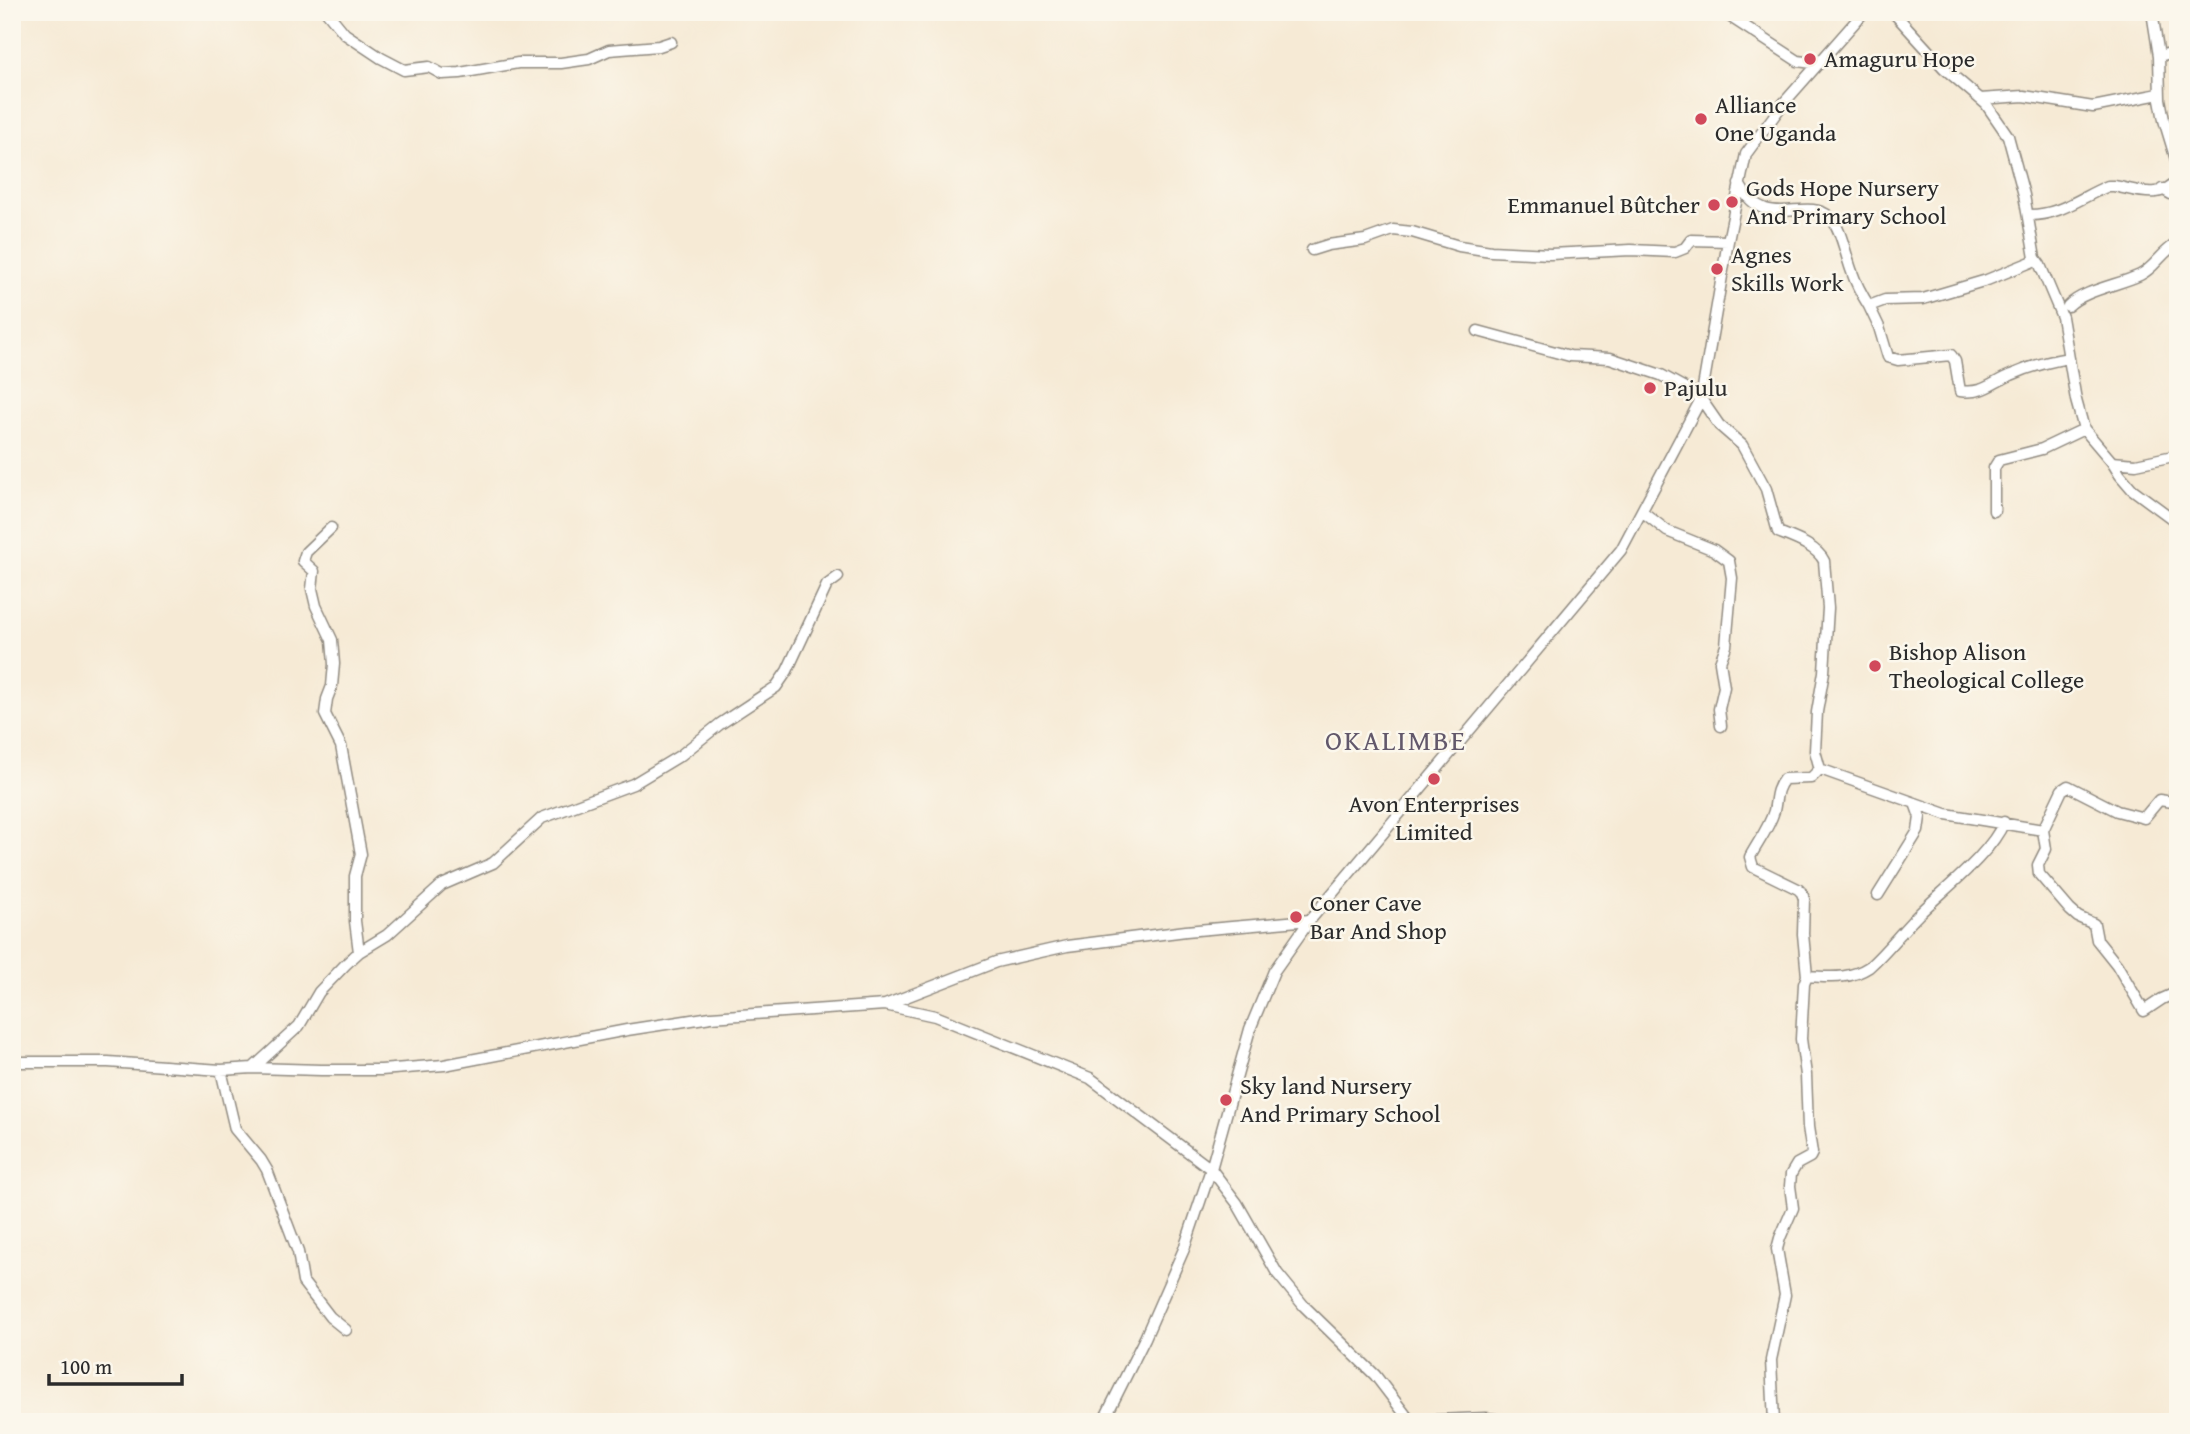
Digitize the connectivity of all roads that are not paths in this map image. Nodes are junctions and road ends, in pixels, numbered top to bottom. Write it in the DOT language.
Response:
graph roads {
  1 [pos="327,12"];
  2 [pos="1723,12"];
  3 [pos="1864,12"];
  4 [pos="1893,12"];
  5 [pos="2152,12"];
  6 [pos="671,42"];
  7 [pos="2178,51"];
  8 [pos="2159,56"];
  9 [pos="1819,64"];
  10 [pos="2160,94"];
  11 [pos="1980,99"];
  12 [pos="2178,166"];
  13 [pos="2178,179"];
  14 [pos="1739,184"];
  15 [pos="2162,189"];
  16 [pos="2178,198"];
  17 [pos="2028,215"];
  18 [pos="1728,241"];
  19 [pos="2178,243"];
  20 [pos="1312,250"];
  21 [pos="2035,258"];
  22 [pos="1868,306"];
  23 [pos="2068,306"];
  24 [pos="1478,331"];
  25 [pos="2069,358"];
  26 [pos="1701,399"];
  27 [pos="2084,429"];
  28 [pos="2178,455"];
  29 [pos="2112,462"];
  30 [pos="1994,511"];
  31 [pos="1643,512"];
  32 [pos="2178,523"];
  33 [pos="331,528"];
  34 [pos="838,577"];
  35 [pos="1720,726"];
  36 [pos="1820,769"];
  37 [pos="2178,772"];
  38 [pos="1915,803"];
  39 [pos="2004,822"];
  40 [pos="2043,830"];
  41 [pos="1878,895"];
  42 [pos="1310,920"];
  43 [pos="359,952"];
  44 [pos="1807,976"];
  45 [pos="2178,992"];
  46 [pos="885,1005"];
  47 [pos="12,1062"];
  48 [pos="253,1068"];
  49 [pos="221,1070"];
  50 [pos="1211,1170"];
  51 [pos="346,1331"];
  52 [pos="1103,1422"];
  53 [pos="1411,1422"];
  54 [pos="1517,1422"];
  55 [pos="1774,1422"];
  1 -- 6 [label="street"];
  2 -- 9 [label="street"];
  3 -- 9 [label="street"];
  4 -- 11 [label="street"];
  5 -- 8 [label="street"];
  7 -- 8 [label="street"];
  8 -- 10 [label="street"];
  9 -- 14 [label="street"];
  10 -- 11 [label="street"];
  10 -- 12 [label="street"];
  11 -- 17 [label="street"];
  13 -- 15 [label="street"];
  14 -- 18 [label="street"];
  14 -- 22 [label="street"];
  15 -- 16 [label="street"];
  15 -- 17 [label="street"];
  17 -- 21 [label="street"];
  18 -- 20 [label="street"];
  18 -- 26 [label="street"];
  19 -- 23 [label="street"];
  21 -- 22 [label="street"];
  21 -- 25 [label="street"];
  22 -- 25 [label="street"];
  24 -- 26 [label="street"];
  25 -- 27 [label="street"];
  26 -- 31 [label="street"];
  26 -- 36 [label="street"];
  27 -- 29 [label="street"];
  27 -- 30 [label="street"];
  28 -- 29 [label="street"];
  29 -- 32 [label="street"];
  31 -- 35 [label="street"];
  31 -- 42 [label="street"];
  33 -- 43 [label="street"];
  34 -- 43 [label="street"];
  36 -- 38 [label="street"];
  36 -- 44 [label="street"];
  37 -- 40 [label="street"];
  38 -- 39 [label="street"];
  38 -- 41 [label="street"];
  39 -- 40 [label="street"];
  39 -- 44 [label="street"];
  40 -- 45 [label="street"];
  42 -- 46 [label="street"];
  42 -- 50 [label="street"];
  43 -- 48 [label="street"];
  44 -- 55 [label="street"];
  46 -- 48 [label="street"];
  46 -- 50 [label="street"];
  47 -- 49 [label="street"];
  48 -- 49 [label="street"];
  49 -- 51 [label="street"];
  50 -- 52 [label="street"];
  50 -- 53 [label="street"];
  53 -- 54 [label="street"];
}
